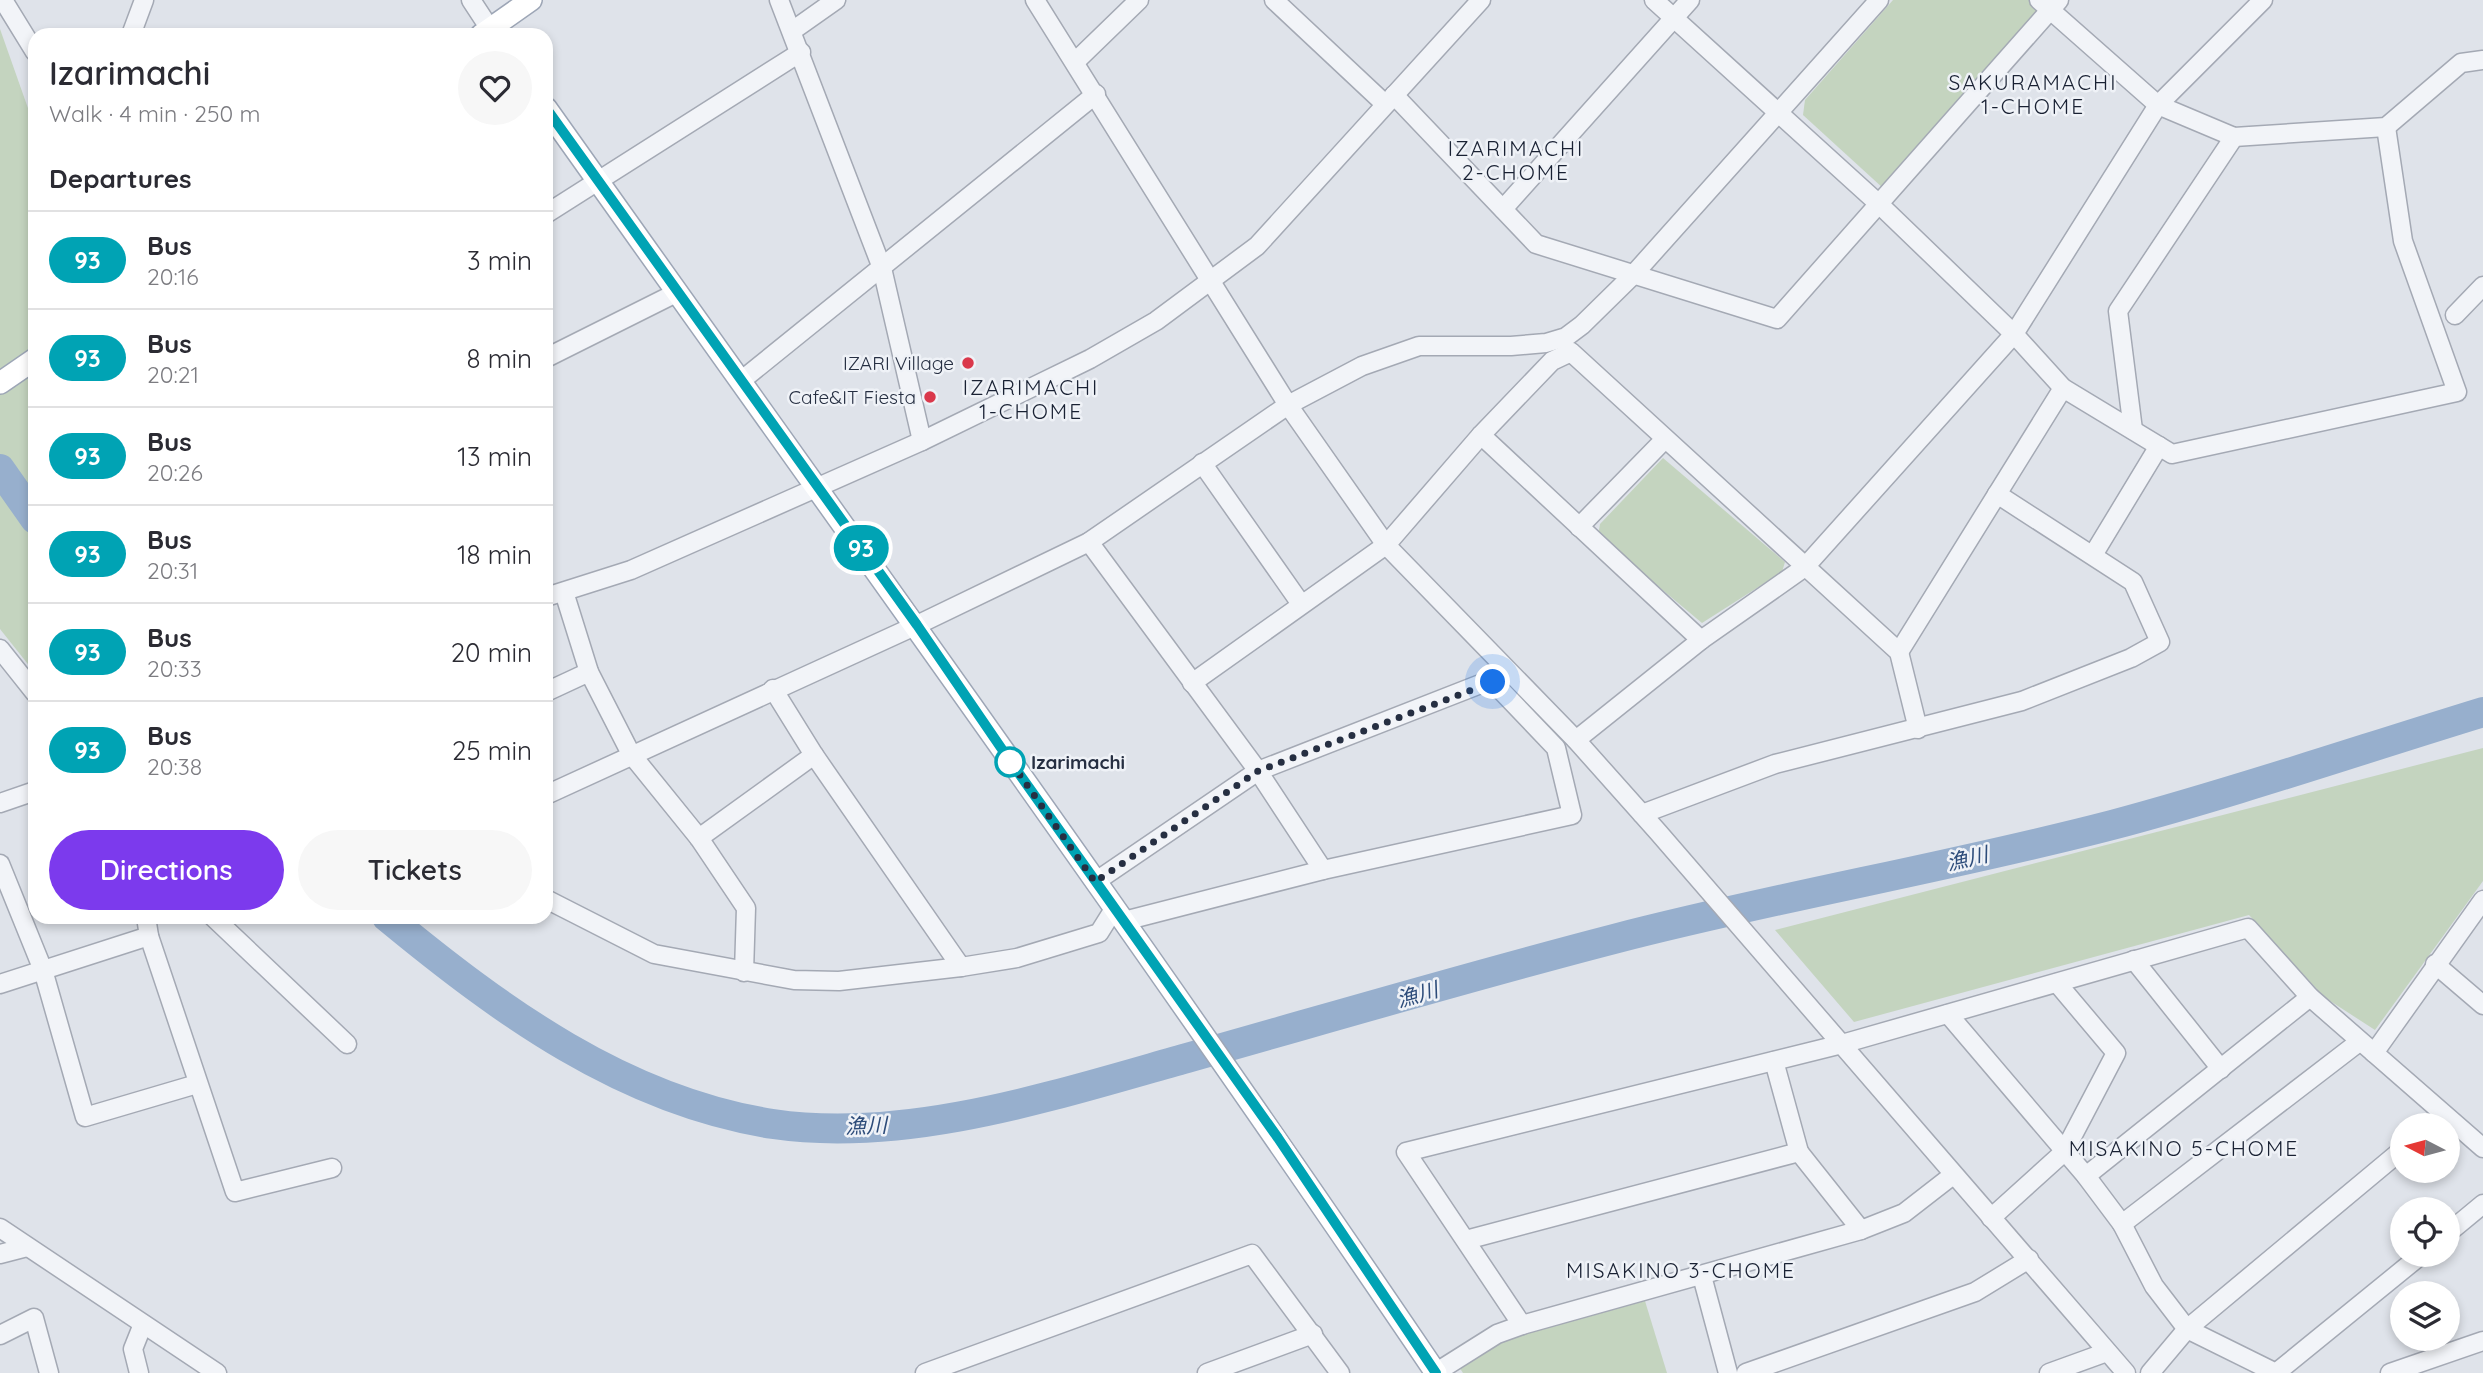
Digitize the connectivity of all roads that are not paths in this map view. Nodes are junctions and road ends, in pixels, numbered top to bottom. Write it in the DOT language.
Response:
graph roads {
  1 [pos="3,0"];
  2 [pos="144,0"];
  3 [pos="471,0"];
  4 [pos="531,0"];
  5 [pos="779,0"];
  6 [pos="836,0"];
  7 [pos="1035,0"];
  8 [pos="1139,0"];
  9 [pos="1274,0"];
  10 [pos="1481,0"];
  11 [pos="1654,0"];
  12 [pos="1690,0"];
  13 [pos="1879,0"];
  14 [pos="2263,0"];
  15 [pos="2050,3"];
  16 [pos="1674,18"];
  17 [pos="134,28"];
  18 [pos="486,28"];
  19 [pos="495,28"];
  20 [pos="792,31"];
  21 [pos="28,41"];
  22 [pos="801,52"];
  23 [pos="2483,60"];
  24 [pos="1075,62"];
  25 [pos="1096,94"];
  26 [pos="1390,99"];
  27 [pos="2158,105"];
  28 [pos="1777,113"];
  29 [pos="553,118"];
  30 [pos="2386,127"];
  31 [pos="2234,137"];
  32 [pos="598,181"];
  33 [pos="1880,205"];
  34 [pos="1503,209"];
  35 [pos="553,210"];
  36 [pos="882,268"];
  37 [pos="1633,275"];
  38 [pos="1209,282"];
  39 [pos="2483,286"];
  40 [pos="678,292"];
  41 [pos="2455,315"];
  42 [pos="2014,334"];
  43 [pos="553,354"];
  44 [pos="28,364"];
  45 [pos="741,380"];
  46 [pos="0,383"];
  47 [pos="2063,388"];
  48 [pos="1288,405"];
  49 [pos="2133,430"];
  50 [pos="1481,435"];
  51 [pos="1665,439"];
  52 [pos="922,441"];
  53 [pos="2159,446"];
  54 [pos="1202,463"];
  55 [pos="816,487"];
  56 [pos="1997,494"];
  57 [pos="1579,527"];
  58 [pos="1088,542"];
  59 [pos="1386,545"];
  60 [pos="2093,555"];
  61 [pos="1805,568"];
  62 [pos="564,592"];
  63 [pos="553,595"];
  64 [pos="1301,604"];
  65 [pos="917,625"];
  66 [pos="1701,640"];
  67 [pos="0,649"];
  68 [pos="1899,652"];
  69 [pos="1510,670"];
  70 [pos="589,672"];
  71 [pos="1493,682"];
  72 [pos="1192,683"];
  73 [pos="28,684"];
  74 [pos="553,689"];
  75 [pos="773,689"];
  76 [pos="1918,729"];
  77 [pos="1576,740"];
  78 [pos="631,754"];
  79 [pos="814,755"];
  80 [pos="1258,771"];
  81 [pos="553,792"];
  82 [pos="28,793"];
  83 [pos="0,803"];
  84 [pos="1642,814"];
  85 [pos="698,838"];
  86 [pos="0,864"];
  87 [pos="1322,870"];
  88 [pos="1095,882"];
  89 [pos="2483,900"];
  90 [pos="553,903"];
  91 [pos="1119,915"];
  92 [pos="147,924"];
  93 [pos="220,924"];
  94 [pos="149,936"];
  95 [pos="2134,960"];
  96 [pos="2435,964"];
  97 [pos="961,967"];
  98 [pos="43,970"];
  99 [pos="744,972"];
  100 [pos="0,984"];
  101 [pos="2057,984"];
  102 [pos="2310,997"];
  103 [pos="2483,1005"];
  104 [pos="1948,1014"];
  105 [pos="2359,1042"];
  106 [pos="347,1044"];
  107 [pos="1842,1044"];
  108 [pos="2374,1053"];
  109 [pos="1774,1061"];
  110 [pos="2221,1069"];
  111 [pos="197,1084"];
  112 [pos="2431,1113"];
  113 [pos="2460,1134"];
  114 [pos="2483,1148"];
  115 [pos="1799,1152"];
  116 [pos="2064,1152"];
  117 [pos="2390,1160"];
  118 [pos="332,1168"];
  119 [pos="1953,1175"];
  120 [pos="2086,1176"];
  121 [pos="2483,1204"];
  122 [pos="1991,1217"];
  123 [pos="2460,1223"];
  124 [pos="2122,1224"];
  125 [pos="0,1228"];
  126 [pos="1861,1230"];
  127 [pos="1466,1240"];
  128 [pos="27,1247"];
  129 [pos="0,1254"];
  130 [pos="2029,1259"];
  131 [pos="2406,1267"];
  132 [pos="1702,1276"];
  133 [pos="144,1324"];
  134 [pos="1522,1325"];
  135 [pos="2187,1329"];
  136 [pos="1313,1334"];
  137 [pos="0,1335"];
  138 [pos="2483,1341"];
  139 [pos="2107,1352"];
  140 [pos="969,1365"];
  141 [pos="49,1373"];
  142 [pos="139,1373"];
  143 [pos="217,1373"];
  144 [pos="925,1373"];
  145 [pos="1207,1373"];
  146 [pos="1340,1373"];
  147 [pos="1435,1373"];
  148 [pos="1728,1373"];
  149 [pos="1746,1373"];
  150 [pos="2049,1373"];
  151 [pos="2126,1373"];
  152 [pos="2150,1373"];
  153 [pos="2390,1373"];
  1 -- 21 [label="street"];
  2 -- 17 [label="street"];
  3 -- 18 [label="street"];
  4 -- 19 [label="main road"];
  5 -- 20 [label="street"];
  6 -- 20 [label="street"];
  7 -- 24 [label="street"];
  8 -- 24 [label="street"];
  9 -- 26 [label="street"];
  10 -- 26 [label="street"];
  11 -- 16 [label="street"];
  12 -- 16 [label="street"];
  13 -- 28 [label="street"];
  14 -- 27 [label="street"];
  15 -- 27 [label="street"];
  15 -- 33 [label="street"];
  16 -- 28 [label="street"];
  16 -- 34 [label="street"];
  20 -- 22 [label="street"];
  22 -- 32 [label="street"];
  22 -- 36 [label="street"];
  23 -- 30 [label="street"];
  24 -- 25 [label="street"];
  25 -- 36 [label="street"];
  25 -- 38 [label="street"];
  26 -- 34 [label="street"];
  26 -- 38 [label="street"];
  27 -- 31 [label="street"];
  27 -- 42 [label="street"];
  28 -- 33 [label="street"];
  28 -- 37 [label="street"];
  29 -- 32 [label="main road"];
  30 -- 31 [label="street"];
  30 -- 53 [label="street"];
  31 -- 49 [label="street"];
  32 -- 35 [label="street"];
  32 -- 40 [label="main road"];
  33 -- 37 [label="street"];
  33 -- 42 [label="street"];
  34 -- 37 [label="street"];
  36 -- 45 [label="street"];
  36 -- 52 [label="street"];
  37 -- 48 [label="street"];
  38 -- 48 [label="street"];
  38 -- 52 [label="street"];
  39 -- 41 [label="street"];
  40 -- 43 [label="street"];
  40 -- 45 [label="main road"];
  42 -- 47 [label="street"];
  42 -- 61 [label="street"];
  44 -- 46 [label="main road"];
  45 -- 55 [label="main road"];
  47 -- 49 [label="street"];
  47 -- 56 [label="street"];
  48 -- 54 [label="street"];
  48 -- 59 [label="street"];
  49 -- 53 [label="street"];
  50 -- 51 [label="street"];
  50 -- 57 [label="street"];
  50 -- 59 [label="street"];
  51 -- 57 [label="street"];
  51 -- 61 [label="street"];
  52 -- 55 [label="street"];
  53 -- 60 [label="street"];
  54 -- 58 [label="street"];
  54 -- 64 [label="street"];
  55 -- 62 [label="street"];
  55 -- 65 [label="main road"];
  56 -- 60 [label="street"];
  56 -- 68 [label="street"];
  57 -- 66 [label="street"];
  58 -- 65 [label="street"];
  58 -- 72 [label="street"];
  59 -- 64 [label="street"];
  59 -- 69 [label="street"];
  60 -- 76 [label="street"];
  61 -- 66 [label="street"];
  61 -- 68 [label="street"];
  62 -- 63 [label="street"];
  62 -- 70 [label="street"];
  64 -- 72 [label="street"];
  65 -- 75 [label="street"];
  65 -- 88 [label="main road"];
  66 -- 77 [label="street"];
  67 -- 73 [label="street"];
  68 -- 76 [label="street"];
  69 -- 71 [label="street"];
  69 -- 77 [label="street"];
  70 -- 74 [label="street"];
  70 -- 78 [label="street"];
  71 -- 80 [label="street"];
  71 -- 87 [label="street"];
  72 -- 80 [label="street"];
  75 -- 78 [label="street"];
  75 -- 79 [label="street"];
  76 -- 84 [label="street"];
  77 -- 84 [label="street"];
  78 -- 81 [label="street"];
  78 -- 85 [label="street"];
  79 -- 85 [label="street"];
  79 -- 97 [label="street"];
  80 -- 87 [label="street"];
  80 -- 88 [label="street"];
  82 -- 83 [label="street"];
  84 -- 107 [label="street"];
  85 -- 99 [label="street"];
  86 -- 98 [label="street"];
  87 -- 91 [label="street"];
  88 -- 91 [label="main road"];
  89 -- 96 [label="street"];
  90 -- 99 [label="street"];
  91 -- 97 [label="street"];
  91 -- 147 [label="main road"];
  92 -- 94 [label="street"];
  93 -- 106 [label="street"];
  94 -- 98 [label="street"];
  94 -- 111 [label="street"];
  95 -- 101 [label="street"];
  95 -- 102 [label="street"];
  95 -- 110 [label="street"];
  96 -- 103 [label="street"];
  96 -- 108 [label="street"];
  97 -- 99 [label="street"];
  98 -- 100 [label="street"];
  98 -- 111 [label="street"];
  101 -- 104 [label="street"];
  101 -- 116 [label="street"];
  102 -- 105 [label="street"];
  102 -- 110 [label="street"];
  104 -- 107 [label="street"];
  104 -- 116 [label="street"];
  105 -- 108 [label="street"];
  105 -- 124 [label="street"];
  107 -- 109 [label="street"];
  107 -- 119 [label="street"];
  108 -- 112 [label="street"];
  109 -- 115 [label="street"];
  109 -- 127 [label="street"];
  110 -- 120 [label="street"];
  111 -- 118 [label="street"];
  113 -- 114 [label="street"];
  115 -- 126 [label="street"];
  115 -- 127 [label="street"];
  116 -- 120 [label="street"];
  116 -- 122 [label="street"];
  117 -- 135 [label="street"];
  119 -- 122 [label="street"];
  119 -- 126 [label="street"];
  120 -- 124 [label="street"];
  121 -- 123 [label="street"];
  122 -- 130 [label="street"];
  124 -- 135 [label="street"];
  125 -- 128 [label="street"];
  126 -- 132 [label="street"];
  127 -- 134 [label="street"];
  128 -- 129 [label="street"];
  128 -- 133 [label="street"];
  130 -- 139 [label="street"];
  130 -- 149 [label="street"];
  131 -- 135 [label="street"];
  132 -- 134 [label="street"];
  132 -- 148 [label="street"];
  133 -- 142 [label="street"];
  133 -- 143 [label="street"];
  134 -- 147 [label="street"];
  135 -- 152 [label="street"];
  136 -- 140 [label="street"];
  136 -- 145 [label="street"];
  136 -- 146 [label="street"];
  137 -- 141 [label="street"];
  138 -- 153 [label="street"];
  139 -- 150 [label="street"];
  139 -- 151 [label="street"];
  140 -- 144 [label="street"];
}
